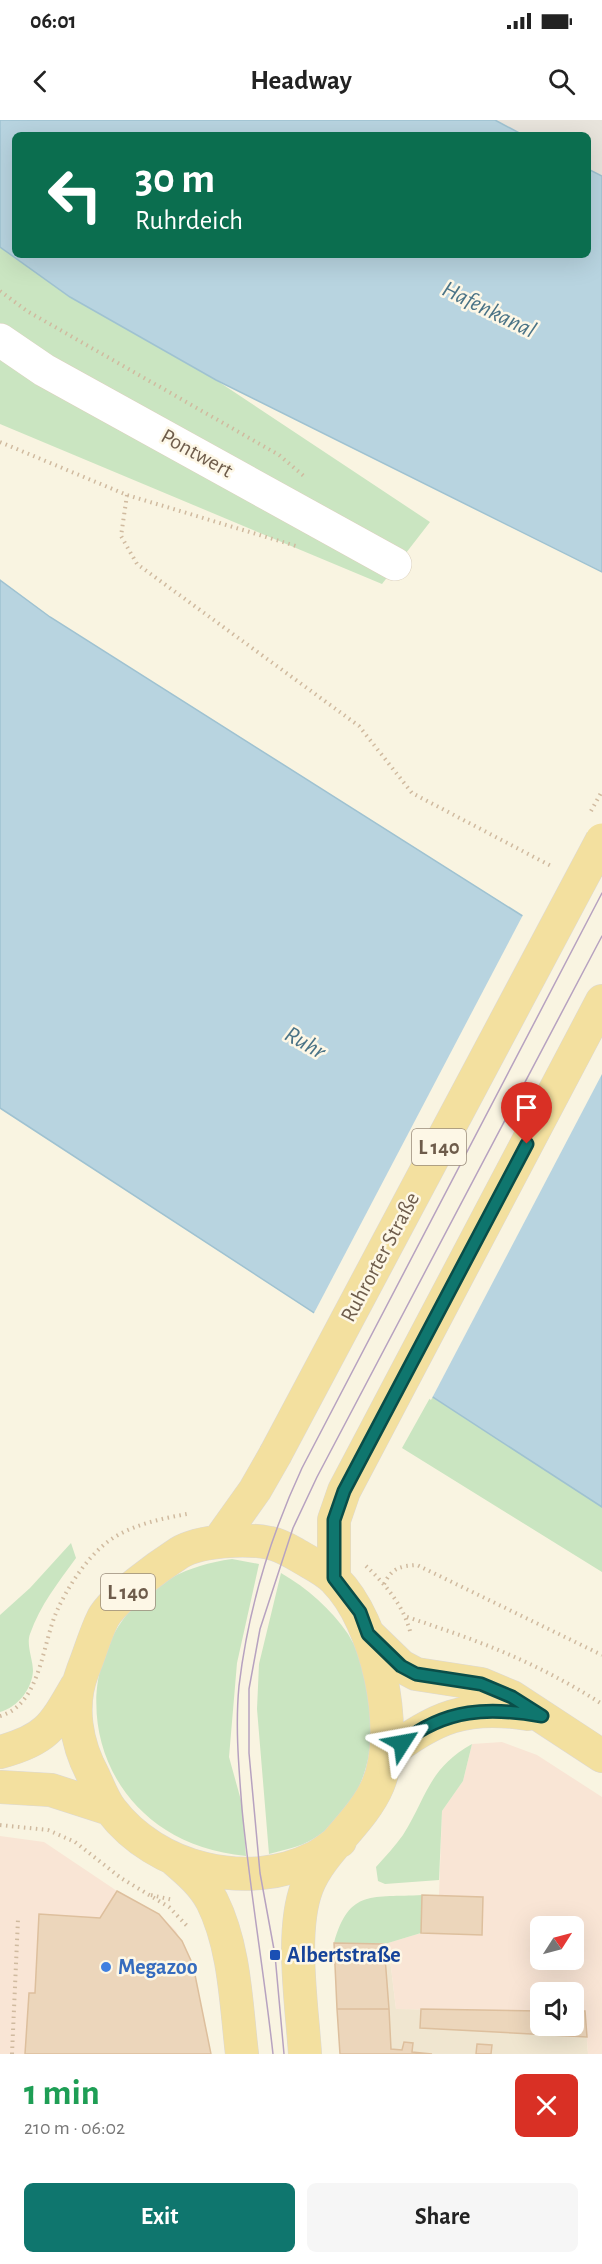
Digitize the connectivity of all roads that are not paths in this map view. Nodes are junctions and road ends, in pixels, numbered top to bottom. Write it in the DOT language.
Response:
graph roads {
  1 [pos="0,340"];
  2 [pos="395,564"];
  3 [pos="602,840"];
  4 [pos="602,1001"];
  5 [pos="218,1542"];
  6 [pos="334,1578"];
  7 [pos="368,1634"];
  8 [pos="78,1683"];
  9 [pos="542,1716"];
  10 [pos="0,1752"];
  11 [pos="386,1755"];
  12 [pos="602,1756"];
  13 [pos="0,1787"];
  14 [pos="110,1809"];
  15 [pos="340,1841"];
  16 [pos="176,1860"];
  17 [pos="242,2054"];
  18 [pos="305,2054"];
  1 -- 2 [label="lane, Pontwert"];
  3 -- 5 [label="main road, Ruhrorter Straße / L 140, bridge"];
  4 -- 6 [label="main road"];
  5 -- 6 [label="main road, L 140"];
  5 -- 8 [label="main road, L 140"];
  6 -- 7 [label="main road, L 140"];
  7 -- 9 [label="main road, L 140"];
  7 -- 11 [label="main road, L 140"];
  8 -- 10 [label="main road"];
  8 -- 14 [label="main road, L 140"];
  9 -- 11 [label="main road, L 140"];
  9 -- 12 [label="main road, L 140"];
  11 -- 15 [label="main road, L 140"];
  13 -- 14 [label="main road"];
  14 -- 16 [label="main road, L 140"];
  15 -- 16 [label="main road, L 140"];
  15 -- 18 [label="main road"];
  16 -- 17 [label="main road"];
}
